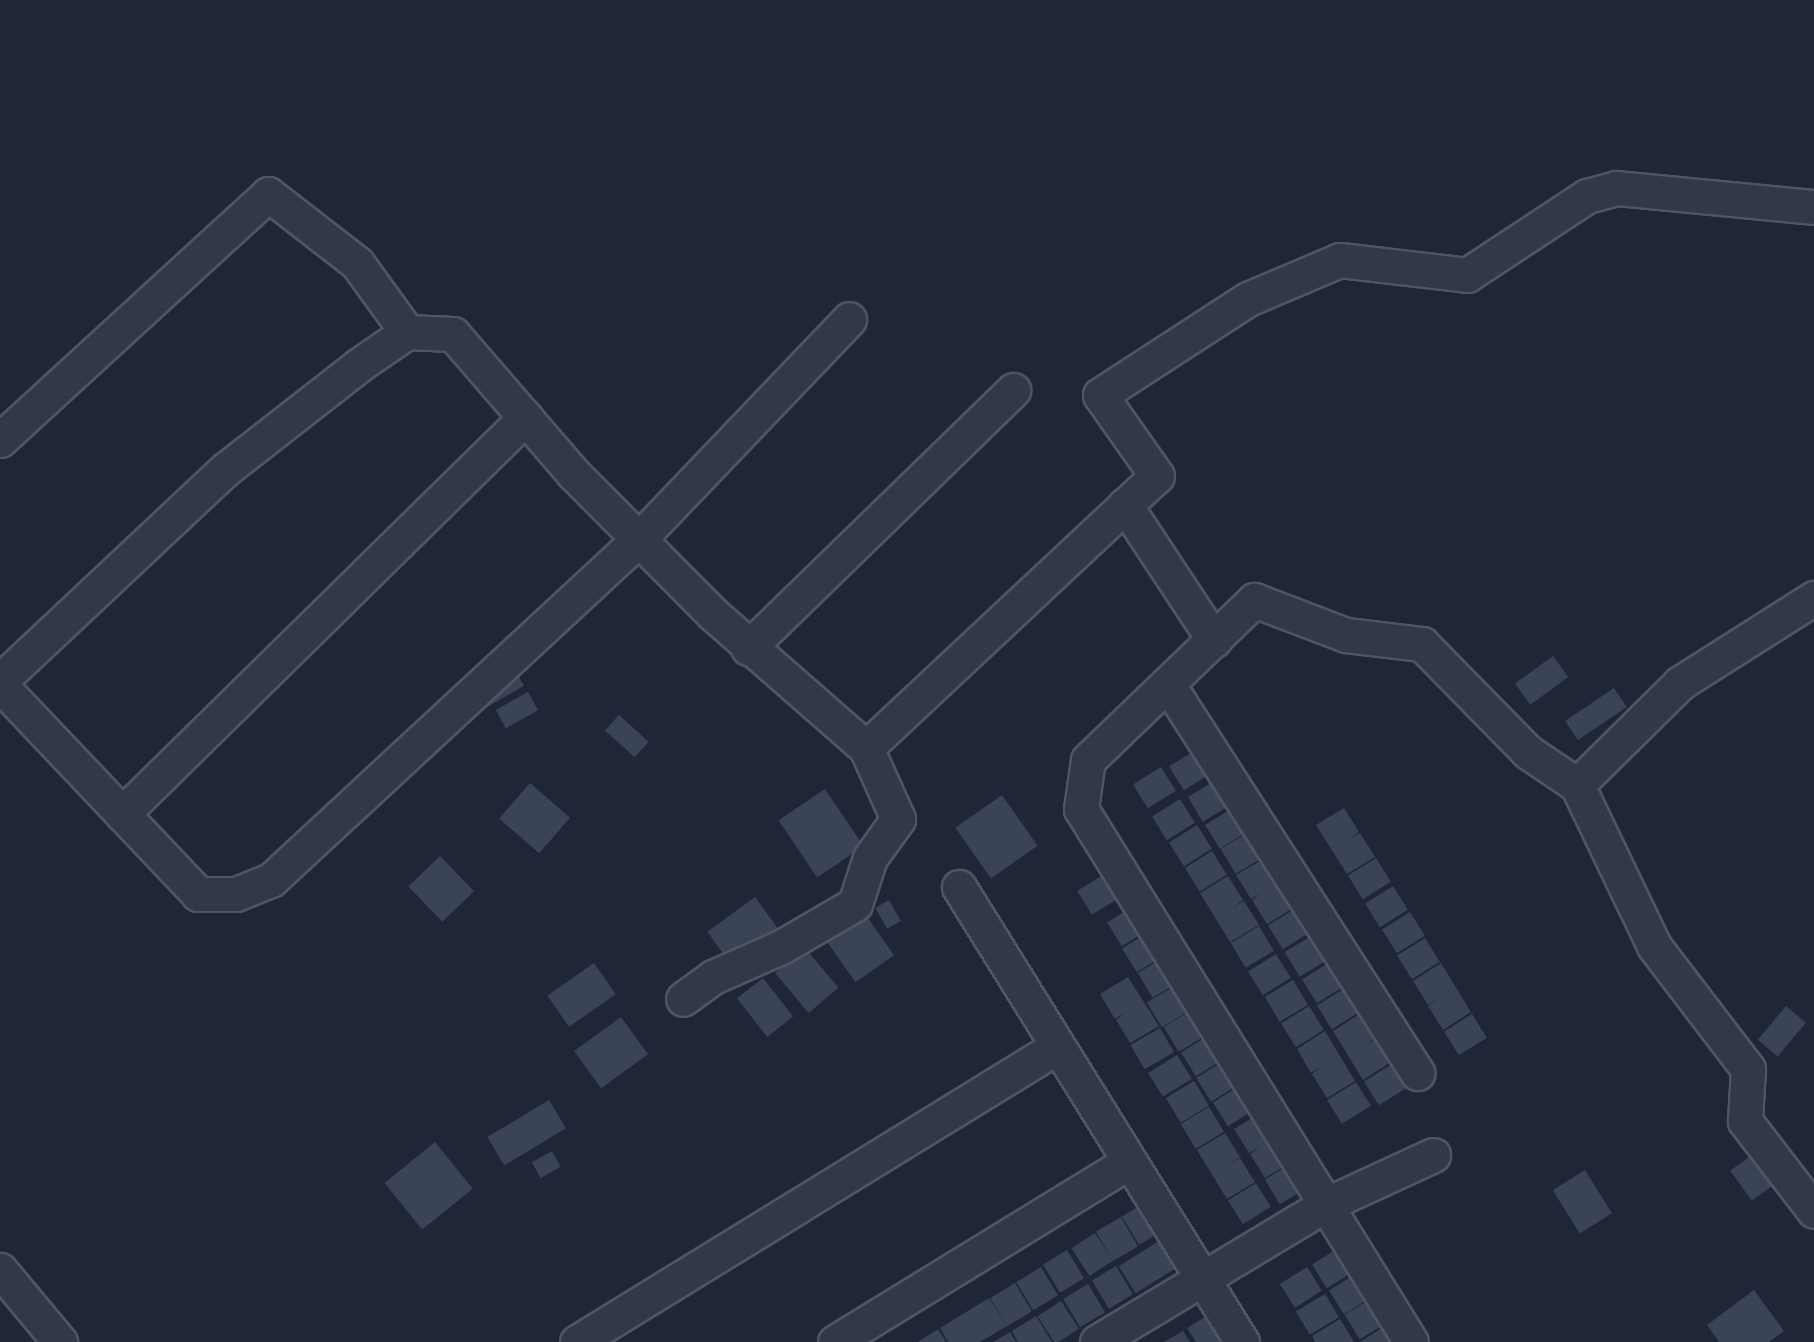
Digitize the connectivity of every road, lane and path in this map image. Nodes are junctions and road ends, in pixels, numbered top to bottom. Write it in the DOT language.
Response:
graph roads {
  1 [pos="1814,207"];
  2 [pos="849,319"];
  3 [pos="407,332"];
  4 [pos="1013,390"];
  5 [pos="526,416"];
  6 [pos="0,440"];
  7 [pos="1125,505"];
  8 [pos="639,539"];
  9 [pos="1814,598"];
  10 [pos="1214,640"];
  11 [pos="748,648"];
  12 [pos="0,683"];
  13 [pos="1169,686"];
  14 [pos="866,748"];
  15 [pos="1577,785"];
  16 [pos="122,814"];
  17 [pos="959,887"];
  18 [pos="683,999"];
  19 [pos="1055,1048"];
  20 [pos="1417,1073"];
  21 [pos="1433,1155"];
  22 [pos="1129,1163"];
  23 [pos="1327,1204"];
  24 [pos="1814,1211"];
  25 [pos="1202,1276"];
  26 [pos="3,1280"];
  27 [pos="60,1342"];
  28 [pos="577,1342"];
  29 [pos="835,1342"];
  30 [pos="1097,1342"];
  31 [pos="1242,1342"];
  32 [pos="1411,1342"];
  1 -- 7 [label="street"];
  2 -- 8 [label="street"];
  3 -- 5 [label="street"];
  3 -- 6 [label="street"];
  3 -- 12 [label="street"];
  4 -- 11 [label="street"];
  5 -- 8 [label="street"];
  5 -- 16 [label="street"];
  7 -- 10 [label="street"];
  7 -- 14 [label="street"];
  8 -- 11 [label="street"];
  8 -- 16 [label="street"];
  9 -- 15 [label="street"];
  10 -- 13 [label="street"];
  10 -- 15 [label="street"];
  11 -- 14 [label="street"];
  12 -- 16 [label="street"];
  13 -- 20 [label="street"];
  13 -- 23 [label="street"];
  14 -- 18 [label="street"];
  15 -- 24 [label="street"];
  17 -- 19 [label="street"];
  19 -- 22 [label="street"];
  19 -- 28 [label="street"];
  21 -- 23 [label="street"];
  22 -- 25 [label="street"];
  22 -- 29 [label="street"];
  23 -- 25 [label="street"];
  23 -- 32 [label="street"];
  25 -- 30 [label="street"];
  25 -- 31 [label="street"];
  26 -- 27 [label="street"];
}
